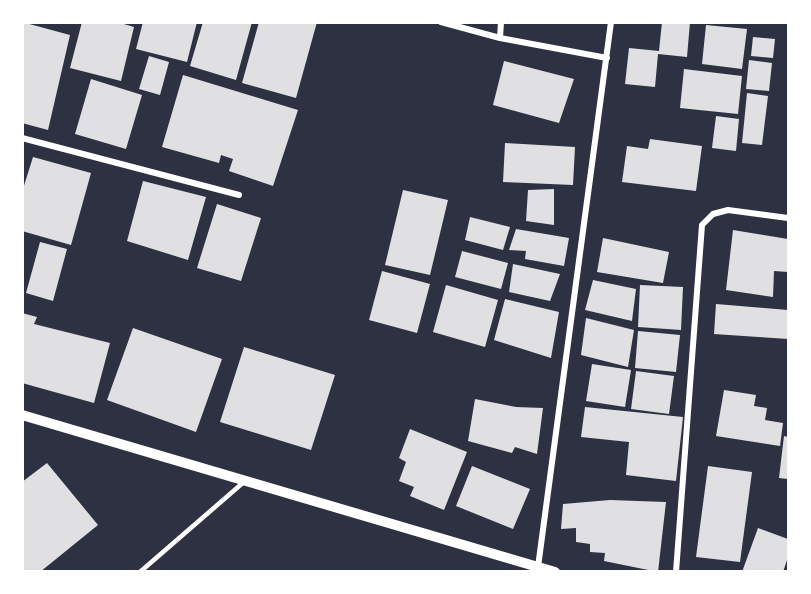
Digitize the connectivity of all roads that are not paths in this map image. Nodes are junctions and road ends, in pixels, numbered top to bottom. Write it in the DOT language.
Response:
graph roads {
  1 [pos="441,22"];
  2 [pos="501,22"];
  3 [pos="611,22"];
  4 [pos="500,38"];
  5 [pos="607,58"];
  6 [pos="22,138"];
  7 [pos="239,195"];
  8 [pos="789,218"];
  9 [pos="22,415"];
  10 [pos="246,480"];
  11 [pos="538,567"];
  12 [pos="140,572"];
  13 [pos="555,572"];
  14 [pos="676,572"];
  1 -- 4 [label="street"];
  2 -- 4 [label="street"];
  3 -- 5 [label="street"];
  4 -- 5 [label="street"];
  5 -- 11 [label="street"];
  6 -- 7 [label="street"];
  8 -- 14 [label="street"];
  9 -- 10 [label="street"];
  10 -- 11 [label="street"];
  10 -- 12 [label="lane"];
  11 -- 13 [label="street"];
}
